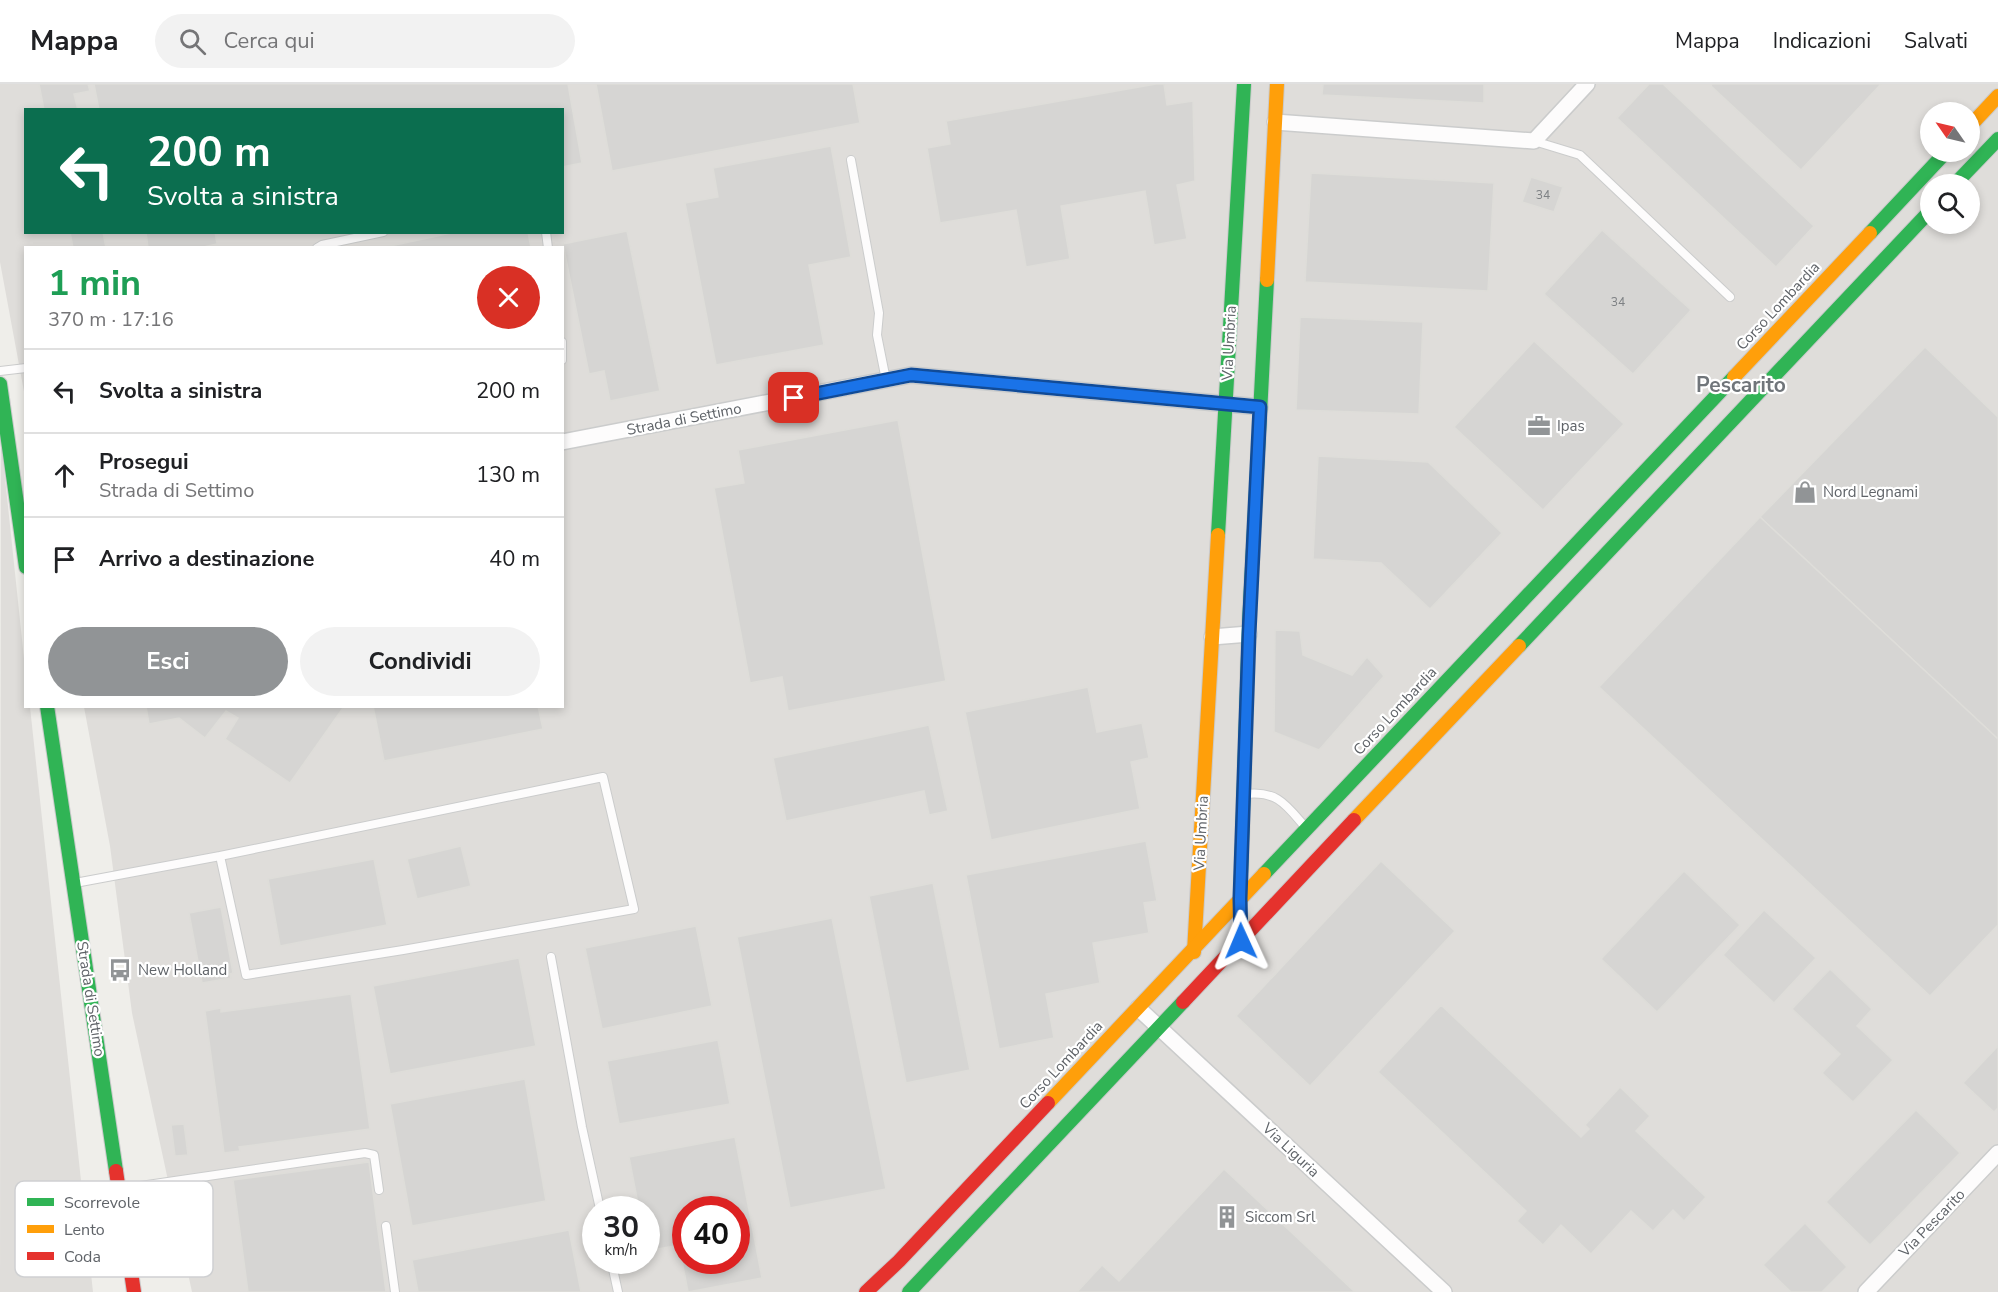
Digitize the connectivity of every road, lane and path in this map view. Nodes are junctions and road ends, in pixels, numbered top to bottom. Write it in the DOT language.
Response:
graph roads {
  1 [pos="1244,84"];
  2 [pos="1277,84"];
  3 [pos="1587,84"];
  4 [pos="1998,96"];
  5 [pos="1980,115"];
  6 [pos="1275,122"];
  7 [pos="1998,140"];
  8 [pos="1534,141"];
  9 [pos="851,160"];
  10 [pos="1937,162"];
  11 [pos="1966,174"];
  12 [pos="1920,221"];
  13 [pos="373,234"];
  14 [pos="320,246"];
  15 [pos="1730,297"];
  16 [pos="24,368"];
  17 [pos="0,371"];
  18 [pos="886,380"];
  19 [pos="1,392"];
  20 [pos="1226,403"];
  21 [pos="1260,407"];
  22 [pos="1714,419"];
  23 [pos="564,442"];
  24 [pos="24,546"];
  25 [pos="1249,634"];
  26 [pos="1212,637"];
  27 [pos="46,708"];
  28 [pos="1365,767"];
  29 [pos="1386,788"];
  30 [pos="1244,795"];
  31 [pos="1307,829"];
  32 [pos="220,856"];
  33 [pos="73,883"];
  34 [pos="1240,899"];
  35 [pos="1241,941"];
  36 [pos="1195,947"];
  37 [pos="551,957"];
  38 [pos="1193,992"];
  39 [pos="1138,1008"];
  40 [pos="1159,1027"];
  41 [pos="1998,1153"];
  42 [pos="1002,1173"];
  43 [pos="118,1181"];
  44 [pos="174,1181"];
  45 [pos="379,1190"];
  46 [pos="597,1196"];
  47 [pos="386,1226"];
  48 [pos="614,1274"];
  49 [pos="132,1277"];
  50 [pos="134,1292"];
  51 [pos="395,1292"];
  52 [pos="618,1292"];
  53 [pos="866,1292"];
  54 [pos="909,1292"];
  55 [pos="1444,1292"];
  56 [pos="1866,1292"];
  1 -- 20 [label="street, Via Umbria"];
  2 -- 6 [label="street"];
  3 -- 8 [label="street"];
  4 -- 5 [label="street"];
  6 -- 8 [label="street"];
  6 -- 21 [label="street"];
  7 -- 11 [label="street"];
  8 -- 15 [label="lane"];
  9 -- 18 [label="lane"];
  10 -- 22 [label="street, Corso Lombardia"];
  12 -- 22 [label="street, Corso Lombardia"];
  13 -- 14 [label="lane"];
  16 -- 17 [label="lane"];
  18 -- 20 [label="street, Strada di Settimo"];
  18 -- 23 [label="street, Strada di Settimo"];
  19 -- 24 [label="street"];
  20 -- 21 [label="street, Strada di Settimo"];
  20 -- 26 [label="street, Via Umbria"];
  21 -- 25 [label="street"];
  22 -- 28 [label="street, Corso Lombardia"];
  22 -- 29 [label="street, Corso Lombardia"];
  25 -- 26 [label="street"];
  25 -- 30 [label="street"];
  26 -- 36 [label="street, Via Umbria"];
  27 -- 33 [label="street, Strada di Settimo"];
  28 -- 29 [label="street"];
  28 -- 31 [label="street, Corso Lombardia"];
  29 -- 35 [label="street, Corso Lombardia"];
  30 -- 31 [label="lane"];
  30 -- 34 [label="street"];
  31 -- 34 [label="street, Corso Lombardia"];
  32 -- 32 [label="lane"];
  32 -- 33 [label="lane"];
  33 -- 43 [label="street, Strada di Settimo"];
  34 -- 35 [label="street"];
  34 -- 36 [label="street, Corso Lombardia"];
  35 -- 38 [label="street, Corso Lombardia"];
  36 -- 38 [label="street, Via Umbria"];
  36 -- 39 [label="street, Corso Lombardia"];
  37 -- 46 [label="lane"];
  38 -- 40 [label="street, Corso Lombardia"];
  39 -- 40 [label="street, Via Liguria"];
  39 -- 42 [label="street, Corso Lombardia"];
  40 -- 42 [label="street, Corso Lombardia"];
  40 -- 55 [label="street, Via Liguria"];
  41 -- 56 [label="street, Via Pescarito"];
  42 -- 53 [label="street, Corso Lombardia"];
  42 -- 54 [label="street, Corso Lombardia"];
  44 -- 45 [label="lane"];
  47 -- 51 [label="lane"];
  48 -- 52 [label="lane"];
  49 -- 50 [label="street, Strada di Settimo"];
}
